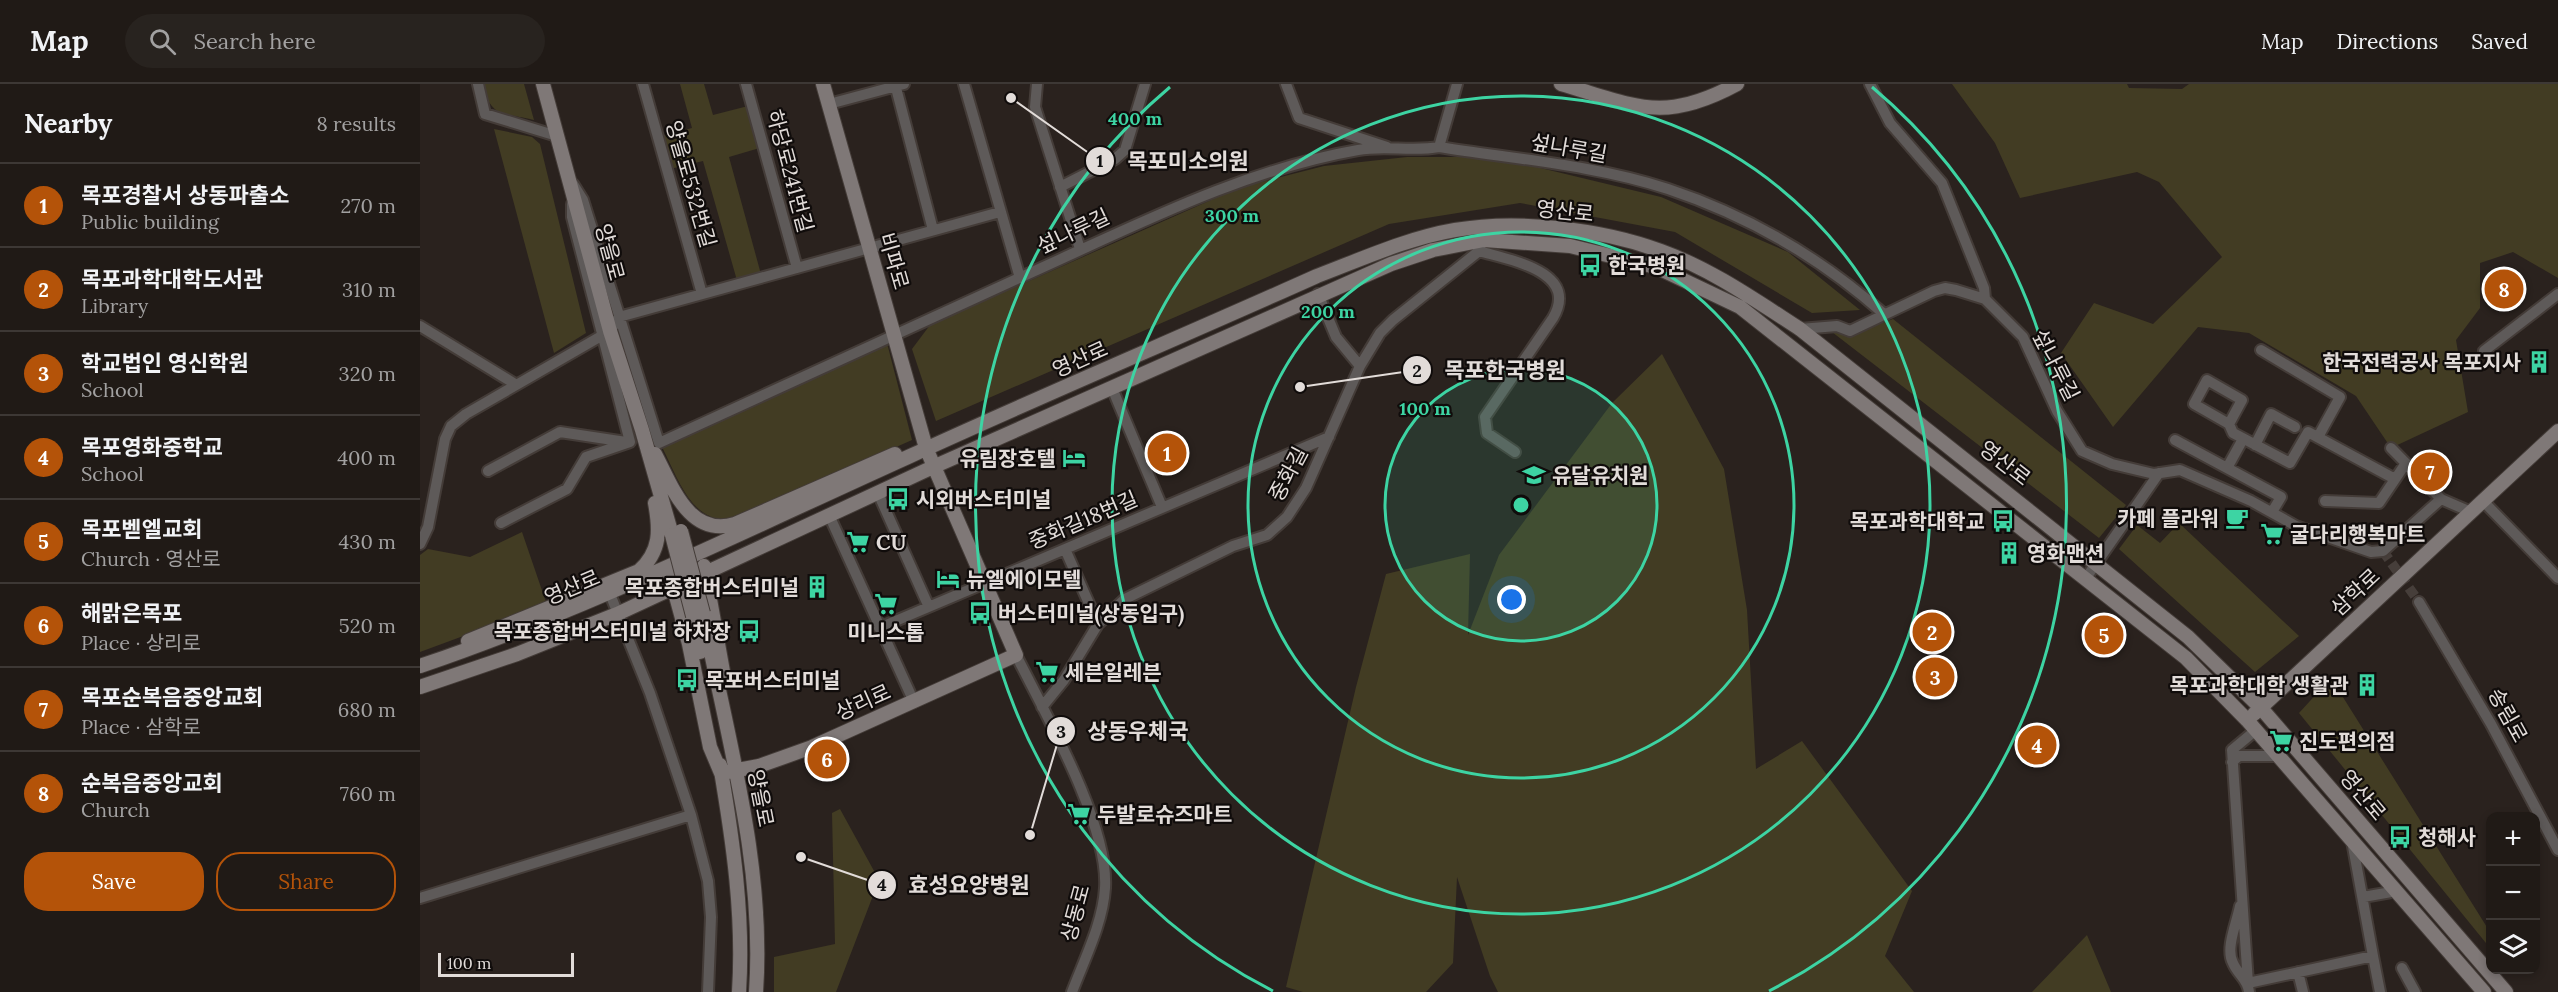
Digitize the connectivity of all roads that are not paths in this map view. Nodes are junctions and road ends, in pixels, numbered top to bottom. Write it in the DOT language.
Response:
graph roads {
  1 [pos="478,84"];
  2 [pos="543,84"];
  3 [pos="643,84"];
  4 [pos="746,84"];
  5 [pos="823,84"];
  6 [pos="964,84"];
  7 [pos="1037,84"];
  8 [pos="1145,84"];
  9 [pos="1286,84"];
  10 [pos="1457,84"];
  11 [pos="1561,84"];
  12 [pos="1737,84"];
  13 [pos="1870,84"];
  14 [pos="898,85"];
  15 [pos="829,104"];
  16 [pos="556,136"];
  17 [pos="1439,147"];
  18 [pos="1393,150"];
  19 [pos="566,170"];
  20 [pos="1060,187"];
  21 [pos="1000,212"];
  22 [pos="933,230"];
  23 [pos="1482,240"];
  24 [pos="868,248"];
  25 [pos="1080,249"];
  26 [pos="797,268"];
  27 [pos="1020,278"];
  28 [pos="702,294"];
  29 [pos="1318,294"];
  30 [pos="2558,294"];
  31 [pos="1985,299"];
  32 [pos="1884,314"];
  33 [pos="619,318"];
  34 [pos="420,326"];
  35 [pos="1800,329"];
  36 [pos="605,333"];
  37 [pos="894,333"];
  38 [pos="2261,350"];
  39 [pos="2484,351"];
  40 [pos="1360,366"];
  41 [pos="516,384"];
  42 [pos="1112,388"];
  43 [pos="2229,424"];
  44 [pos="2295,427"];
  45 [pos="642,430"];
  46 [pos="2558,431"];
  47 [pos="1329,437"];
  48 [pos="2318,437"];
  49 [pos="2244,439"];
  50 [pos="2175,440"];
  51 [pos="630,442"];
  52 [pos="2255,445"];
  53 [pos="926,448"];
  54 [pos="2391,448"];
  55 [pos="1515,452"];
  56 [pos="2406,463"];
  57 [pos="933,467"];
  58 [pos="2227,468"];
  59 [pos="488,471"];
  60 [pos="2159,473"];
  61 [pos="2396,479"];
  62 [pos="878,493"];
  63 [pos="2441,499"];
  64 [pos="2325,501"];
  65 [pos="2483,501"];
  66 [pos="1162,507"];
  67 [pos="2272,512"];
  68 [pos="2471,513"];
  69 [pos="830,515"];
  70 [pos="501,523"];
  71 [pos="420,544"];
  72 [pos="1065,549"];
  73 [pos="701,552"];
  74 [pos="2097,562"];
  75 [pos="668,567"];
  76 [pos="706,573"];
  77 [pos="2086,578"];
  78 [pos="2558,578"];
  79 [pos="986,583"];
  80 [pos="674,588"];
  81 [pos="610,594"];
  82 [pos="2419,602"];
  83 [pos="928,605"];
  84 [pos="617,614"];
  85 [pos="1098,624"];
  86 [pos="879,628"];
  87 [pos="1017,655"];
  88 [pos="420,660"];
  89 [pos="420,666"];
  90 [pos="420,687"];
  91 [pos="914,702"];
  92 [pos="1042,707"];
  93 [pos="2261,708"];
  94 [pos="2252,725"];
  95 [pos="2278,756"];
  96 [pos="2232,762"];
  97 [pos="728,772"];
  98 [pos="691,815"];
  99 [pos="2352,840"];
  100 [pos="2558,850"];
  101 [pos="2397,891"];
  102 [pos="420,897"];
  103 [pos="2363,897"];
  104 [pos="2373,956"];
  105 [pos="2402,968"];
  106 [pos="2298,972"];
  107 [pos="2248,988"];
  108 [pos="708,992"];
  109 [pos="739,992"];
  110 [pos="756,992"];
  111 [pos="1072,992"];
  112 [pos="2302,992"];
  113 [pos="2380,992"];
  114 [pos="2415,992"];
  115 [pos="2482,992"];
  116 [pos="2506,992"];
  1 -- 16 [label="street"];
  2 -- 16 [label="street, 양을로"];
  3 -- 28 [label="street, 양을로532번길"];
  4 -- 26 [label="street, 하당로241번길"];
  5 -- 15 [label="street, 비파로"];
  6 -- 21 [label="street"];
  7 -- 20 [label="street"];
  8 -- 20 [label="street"];
  9 -- 18 [label="street"];
  10 -- 17 [label="street"];
  11 -- 12 [label="street"];
  13 -- 31 [label="street"];
  14 -- 15 [label="street"];
  14 -- 22 [label="street"];
  15 -- 24 [label="street, 비파로"];
  16 -- 19 [label="street, 양을로"];
  17 -- 18 [label="street, 섶나루길"];
  17 -- 32 [label="street, 섶나루길"];
  18 -- 25 [label="street, 섶나루길"];
  19 -- 33 [label="street"];
  19 -- 36 [label="street, 양을로"];
  20 -- 25 [label="street"];
  21 -- 22 [label="street"];
  21 -- 27 [label="street"];
  22 -- 24 [label="street"];
  23 -- 29 [label="street, 영산로"];
  23 -- 35 [label="street, 영산로"];
  23 -- 40 [label="street, 중화길"];
  23 -- 53 [label="street, 영산로"];
  23 -- 55 [label="street"];
  23 -- 77 [label="street, 영산로"];
  24 -- 26 [label="street"];
  24 -- 37 [label="street, 비파로"];
  25 -- 27 [label="street, 섶나루길"];
  26 -- 28 [label="street"];
  27 -- 37 [label="street, 섶나루길"];
  28 -- 33 [label="street"];
  29 -- 40 [label="street"];
  29 -- 42 [label="street, 영산로"];
  30 -- 39 [label="street"];
  31 -- 32 [label="street, 섶나루길"];
  31 -- 60 [label="street, 섶나루길"];
  32 -- 35 [label="street"];
  33 -- 36 [label="street"];
  33 -- 37 [label="street, 섶나루길"];
  34 -- 41 [label="street"];
  35 -- 74 [label="street, 영산로"];
  36 -- 41 [label="street"];
  36 -- 45 [label="street, 양을로"];
  36 -- 51 [label="street"];
  37 -- 53 [label="street, 비파로"];
  38 -- 48 [label="street"];
  40 -- 47 [label="street, 중화길"];
  41 -- 71 [label="street"];
  42 -- 57 [label="street, 영산로"];
  42 -- 66 [label="street"];
  43 -- 43 [label="street"];
  43 -- 49 [label="street"];
  44 -- 52 [label="street"];
  45 -- 53 [label="street"];
  45 -- 88 [label="street"];
  45 -- 97 [label="street, 양을로, bridge"];
  46 -- 65 [label="street, 삼학로"];
  47 -- 66 [label="street, 중화길18번길"];
  47 -- 85 [label="street, 중화길"];
  48 -- 52 [label="street"];
  48 -- 61 [label="street"];
  49 -- 52 [label="street"];
  49 -- 58 [label="street"];
  50 -- 58 [label="street"];
  51 -- 59 [label="street"];
  51 -- 70 [label="street"];
  53 -- 57 [label="street, 상동로"];
  53 -- 73 [label="street, 영산로"];
  54 -- 56 [label="street"];
  56 -- 61 [label="street"];
  56 -- 63 [label="street"];
  57 -- 62 [label="street, 영산로"];
  57 -- 79 [label="street, 상동로"];
  58 -- 67 [label="street"];
  60 -- 67 [label="street, 섶나루길"];
  60 -- 74 [label="street"];
  61 -- 64 [label="street"];
  62 -- 69 [label="street, 영산로"];
  62 -- 83 [label="street"];
  63 -- 67 [label="street, 섶나루길"];
  63 -- 68 [label="street"];
  65 -- 68 [label="street, 삼학로"];
  65 -- 78 [label="street"];
  66 -- 72 [label="street, 중화길18번길"];
  68 -- 93 [label="street, 삼학로"];
  69 -- 76 [label="street, 영산로"];
  69 -- 86 [label="street"];
  72 -- 79 [label="street, 중화길18번길"];
  72 -- 85 [label="street"];
  73 -- 75 [label="street, 영산로"];
  73 -- 76 [label="street"];
  74 -- 77 [label="street"];
  74 -- 93 [label="street, 영산로"];
  75 -- 80 [label="street"];
  75 -- 81 [label="street, 영산로"];
  76 -- 80 [label="street, 영산로"];
  76 -- 97 [label="street"];
  77 -- 94 [label="street, 영산로"];
  79 -- 83 [label="street, 중화길18번길"];
  79 -- 87 [label="street, 상동로"];
  80 -- 84 [label="street, 영산로"];
  80 -- 97 [label="street"];
  81 -- 84 [label="street"];
  81 -- 89 [label="street, 영산로"];
  82 -- 100 [label="street, 송림로"];
  83 -- 86 [label="street, 중화길18번길"];
  84 -- 90 [label="street, 영산로"];
  84 -- 98 [label="street"];
  85 -- 92 [label="street, 중화길"];
  86 -- 91 [label="street"];
  87 -- 91 [label="street, 상리로"];
  87 -- 92 [label="street, 상동로"];
  91 -- 97 [label="street, 상리로"];
  92 -- 111 [label="street, 상동로"];
  93 -- 94 [label="street"];
  93 -- 116 [label="street, 영산로"];
  94 -- 95 [label="street, 영산로"];
  94 -- 96 [label="street"];
  95 -- 96 [label="street"];
  95 -- 99 [label="street, 영산로"];
  96 -- 107 [label="street"];
  97 -- 109 [label="street, 양을로"];
  97 -- 110 [label="street, 양을로"];
  98 -- 102 [label="street"];
  98 -- 108 [label="street"];
  99 -- 101 [label="street, 영산로"];
  99 -- 103 [label="street"];
  101 -- 103 [label="street"];
  101 -- 115 [label="street, 영산로"];
  103 -- 104 [label="street"];
  104 -- 106 [label="street"];
  104 -- 113 [label="street"];
  105 -- 114 [label="street"];
  106 -- 107 [label="street"];
  106 -- 112 [label="street"];
}
